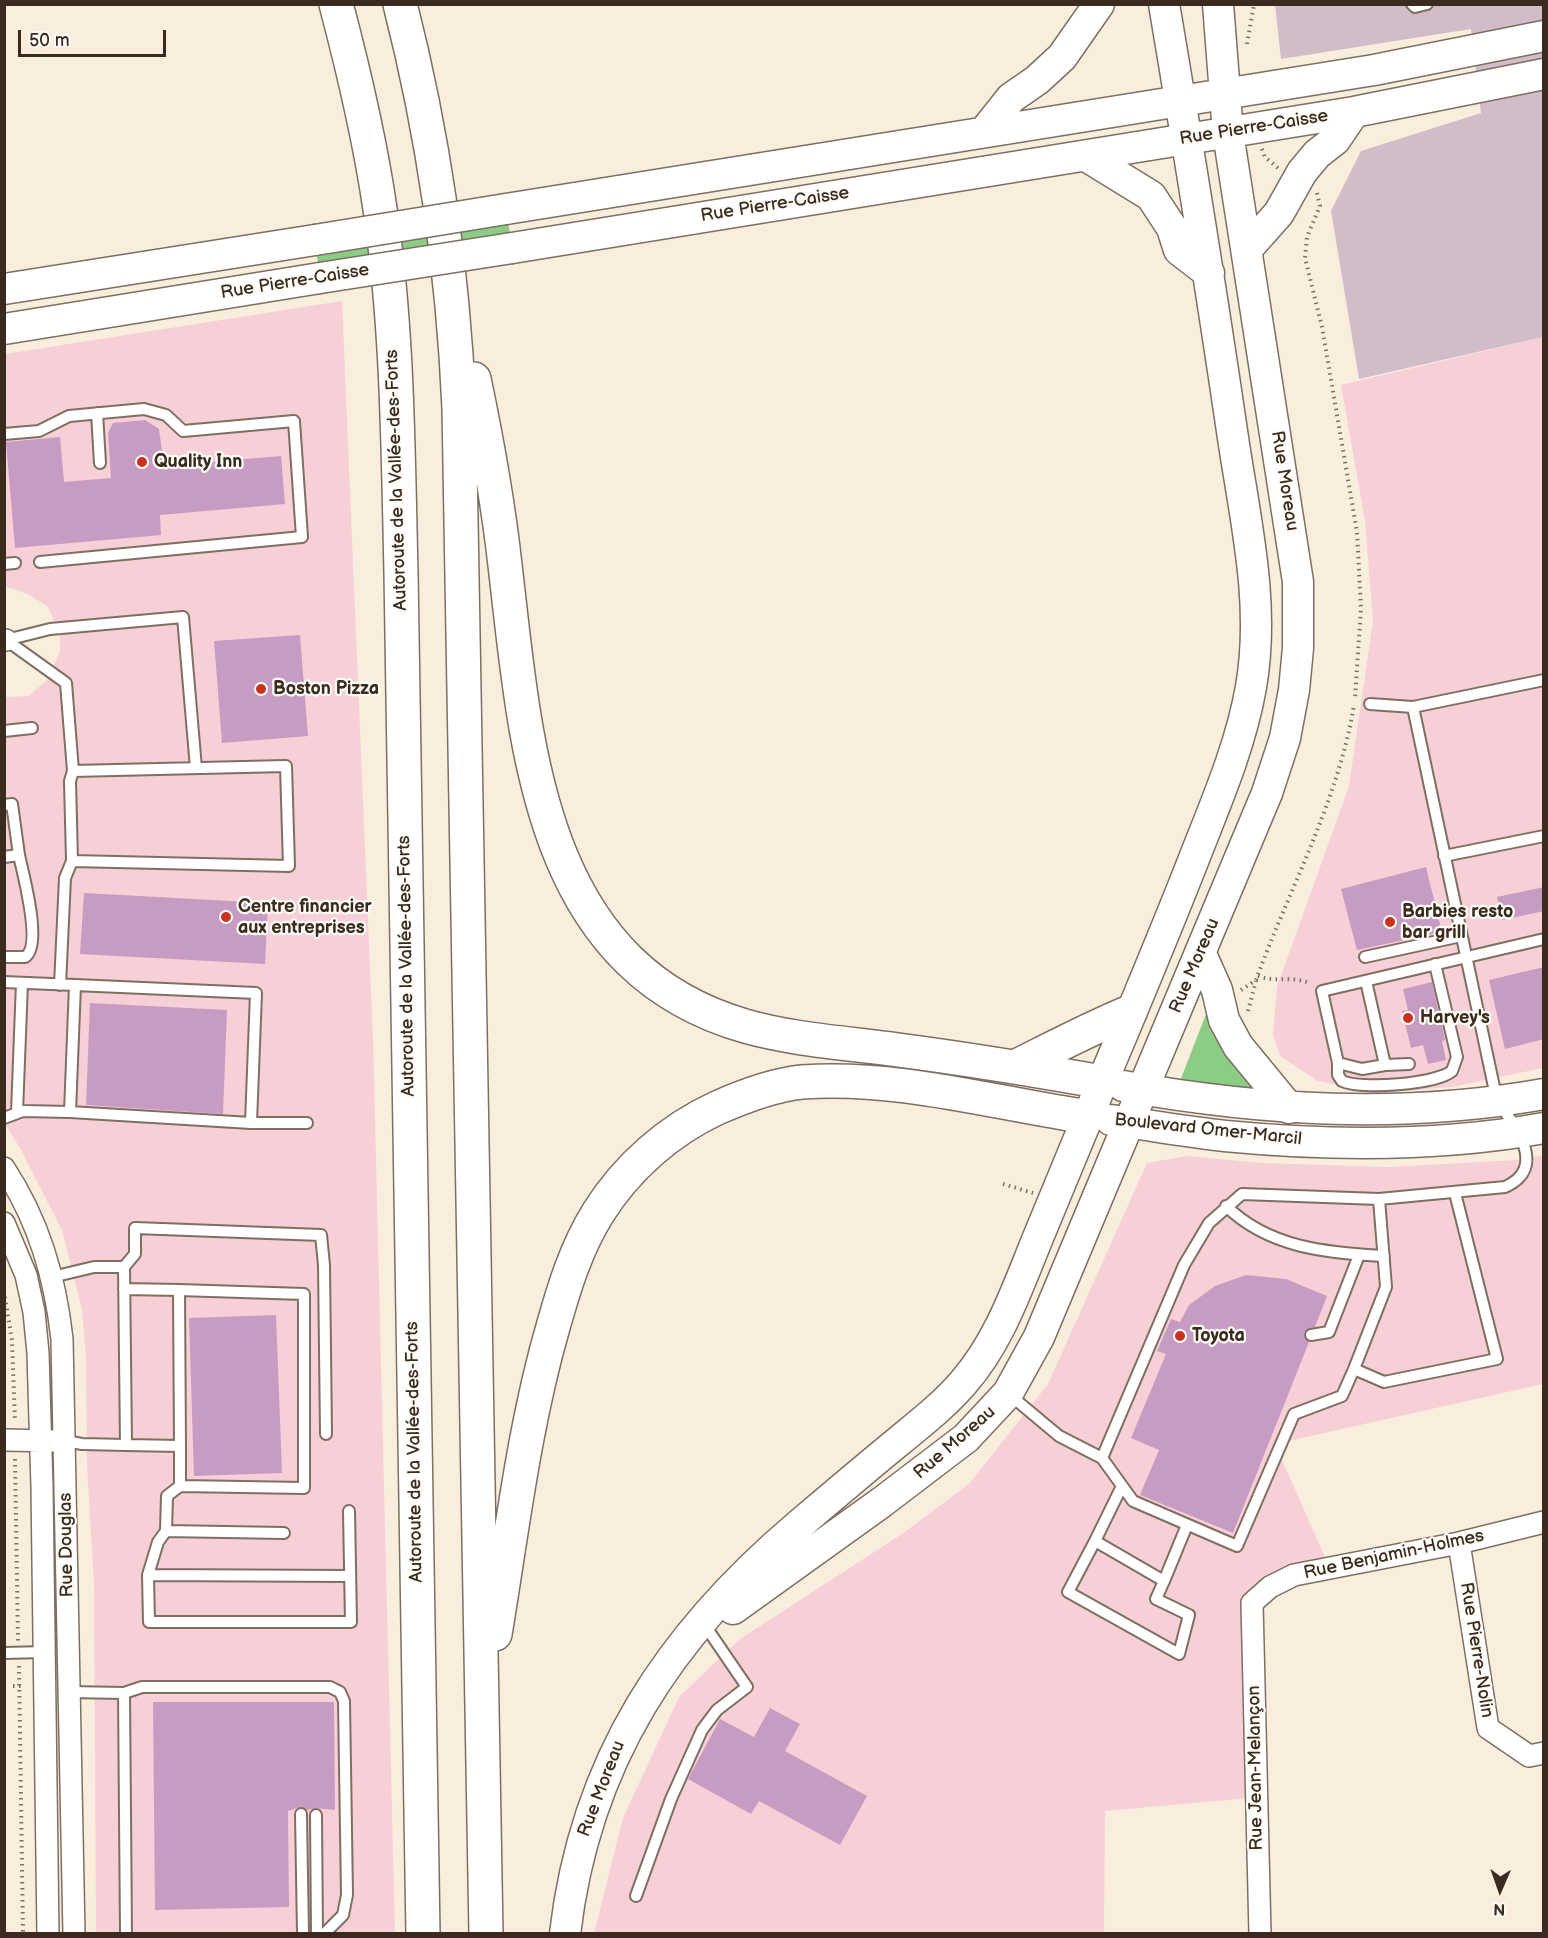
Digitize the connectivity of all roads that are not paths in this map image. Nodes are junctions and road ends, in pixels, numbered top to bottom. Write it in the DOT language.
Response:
graph roads {
  1 [pos="312,4"];
  2 [pos="336,4"];
  3 [pos="400,4"];
  4 [pos="1099,4"];
  5 [pos="1164,4"];
  6 [pos="1218,4"];
  7 [pos="1412,4"];
  8 [pos="1427,4"];
  9 [pos="1544,36"];
  10 [pos="1544,74"];
  11 [pos="1223,94"];
  12 [pos="1180,101"];
  13 [pos="1354,112"];
  14 [pos="984,132"];
  15 [pos="1228,133"];
  16 [pos="1187,139"];
  17 [pos="1086,156"];
  18 [pos="446,240"];
  19 [pos="1247,249"];
  20 [pos="1209,273"];
  21 [pos="4,290"];
  22 [pos="4,329"];
  23 [pos="97,413"];
  24 [pos="396,431"];
  25 [pos="4,434"];
  26 [pos="100,463"];
  27 [pos="40,562"];
  28 [pos="5,640"];
  29 [pos="1544,680"];
  30 [pos="1370,704"];
  31 [pos="1413,707"];
  32 [pos="32,728"];
  33 [pos="4,731"];
  34 [pos="196,768"];
  35 [pos="73,771"];
  36 [pos="4,805"];
  37 [pos="1544,836"];
  38 [pos="19,855"];
  39 [pos="1444,856"];
  40 [pos="4,857"];
  41 [pos="72,861"];
  42 [pos="1461,936"];
  43 [pos="1544,939"];
  44 [pos="1201,954"];
  45 [pos="4,957"];
  46 [pos="1365,957"];
  47 [pos="1466,957"];
  48 [pos="1435,964"];
  49 [pos="1366,981"];
  50 [pos="4,982"];
  51 [pos="22,983"];
  52 [pos="60,985"];
  53 [pos="75,985"];
  54 [pos="1130,1012"];
  55 [pos="1338,1063"];
  56 [pos="1409,1064"];
  57 [pos="1385,1065"];
  58 [pos="1015,1067"];
  59 [pos="1102,1082"];
  60 [pos="1143,1089"];
  61 [pos="1544,1094"];
  62 [pos="1497,1101"];
  63 [pos="1289,1108"];
  64 [pos="17,1112"];
  65 [pos="70,1112"];
  66 [pos="1088,1117"];
  67 [pos="4,1118"];
  68 [pos="1129,1122"];
  69 [pos="251,1123"];
  70 [pos="308,1123"];
  71 [pos="1532,1130"];
  72 [pos="4,1168"];
  73 [pos="1455,1193"];
  74 [pos="1379,1199"];
  75 [pos="1227,1206"];
  76 [pos="4,1223"];
  77 [pos="1359,1255"];
  78 [pos="1384,1256"];
  79 [pos="124,1267"];
  80 [pos="52,1277"];
  81 [pos="124,1290"];
  82 [pos="180,1290"];
  83 [pos="1311,1335"];
  84 [pos="1354,1370"];
  85 [pos="1008,1393"];
  86 [pos="326,1434"];
  87 [pos="4,1440"];
  88 [pos="40,1440"];
  89 [pos="65,1441"];
  90 [pos="126,1444"];
  91 [pos="180,1446"];
  92 [pos="1102,1458"];
  93 [pos="180,1486"];
  94 [pos="1122,1486"];
  95 [pos="349,1511"];
  96 [pos="1544,1522"];
  97 [pos="1187,1525"];
  98 [pos="166,1531"];
  99 [pos="284,1533"];
  100 [pos="1095,1541"];
  101 [pos="1459,1543"];
  102 [pos="148,1575"];
  103 [pos="350,1576"];
  104 [pos="1164,1581"];
  105 [pos="1252,1604"];
  106 [pos="705,1625"];
  107 [pos="4,1653"];
  108 [pos="45,1653"];
  109 [pos="69,1692"];
  110 [pos="124,1693"];
  111 [pos="482,1713"];
  112 [pos="1544,1753"];
  113 [pos="301,1814"];
  114 [pos="316,1815"];
  115 [pos="636,1896"];
  116 [pos="48,1934"];
  117 [pos="74,1934"];
  118 [pos="126,1934"];
  119 [pos="303,1934"];
  120 [pos="317,1934"];
  121 [pos="324,1934"];
  122 [pos="423,1934"];
  123 [pos="486,1934"];
  124 [pos="565,1934"];
  125 [pos="1260,1934"];
  1 -- 24 [label="highway"];
  2 -- 24 [label="highway, Autoroute de la Vallée-des-Forts"];
  3 -- 18 [label="highway"];
  4 -- 14 [label="main road"];
  5 -- 12 [label="main road, Rue Moreau"];
  6 -- 11 [label="main road, Rue Moreau"];
  7 -- 8 [label="lane"];
  9 -- 11 [label="main road, Rue Pierre-Caisse"];
  10 -- 13 [label="main road, Rue Pierre-Caisse"];
  11 -- 12 [label="main road, Rue Pierre-Caisse"];
  11 -- 15 [label="main road, Rue Moreau"];
  12 -- 14 [label="main road, Rue Pierre-Caisse"];
  12 -- 16 [label="main road, Rue Moreau"];
  13 -- 15 [label="main road, Rue Pierre-Caisse"];
  13 -- 19 [label="main road"];
  14 -- 21 [label="main road, Rue Pierre-Caisse, bridge"];
  15 -- 16 [label="main road, Rue Pierre-Caisse"];
  15 -- 19 [label="main road, Rue Moreau"];
  16 -- 17 [label="main road, Rue Pierre-Caisse"];
  16 -- 20 [label="main road, Rue Moreau"];
  17 -- 20 [label="main road"];
  17 -- 22 [label="main road, Rue Pierre-Caisse, bridge"];
  18 -- 58 [label="highway"];
  18 -- 111 [label="highway"];
  19 -- 44 [label="main road, Rue Moreau"];
  20 -- 54 [label="main road, Rue Moreau"];
  23 -- 25 [label="lane"];
  23 -- 26 [label="lane"];
  23 -- 27 [label="lane"];
  24 -- 122 [label="highway, Autoroute de la Vallée-des-Forts"];
  28 -- 34 [label="lane"];
  28 -- 35 [label="lane"];
  29 -- 31 [label="lane"];
  30 -- 31 [label="lane"];
  31 -- 39 [label="lane"];
  32 -- 33 [label="lane"];
  34 -- 35 [label="lane"];
  34 -- 41 [label="lane"];
  35 -- 41 [label="lane"];
  36 -- 38 [label="lane"];
  37 -- 39 [label="lane"];
  38 -- 40 [label="lane"];
  38 -- 45 [label="lane"];
  39 -- 42 [label="lane"];
  41 -- 52 [label="lane"];
  42 -- 46 [label="lane"];
  42 -- 47 [label="lane"];
  43 -- 47 [label="lane"];
  44 -- 60 [label="main road, Rue Moreau"];
  44 -- 63 [label="main road"];
  47 -- 48 [label="lane"];
  47 -- 62 [label="lane"];
  48 -- 49 [label="lane"];
  48 -- 55 [label="lane"];
  49 -- 55 [label="lane"];
  49 -- 57 [label="lane"];
  50 -- 51 [label="lane"];
  51 -- 52 [label="lane"];
  51 -- 64 [label="lane"];
  52 -- 53 [label="lane"];
  53 -- 65 [label="lane"];
  53 -- 69 [label="lane"];
  54 -- 58 [label="highway"];
  54 -- 59 [label="main road, Rue Moreau"];
  55 -- 57 [label="lane"];
  56 -- 57 [label="lane"];
  58 -- 59 [label="highway"];
  59 -- 60 [label="main road, Boulevard Omer-Marcil"];
  59 -- 66 [label="main road, Rue Moreau"];
  60 -- 63 [label="main road, Boulevard Omer-Marcil"];
  60 -- 68 [label="main road, Rue Moreau"];
  61 -- 62 [label="main road, Boulevard Omer-Marcil"];
  62 -- 63 [label="main road, Boulevard Omer-Marcil"];
  62 -- 71 [label="lane"];
  64 -- 65 [label="lane"];
  64 -- 67 [label="lane"];
  65 -- 69 [label="lane"];
  66 -- 68 [label="main road, Boulevard Omer-Marcil"];
  66 -- 106 [label="main road, Rue Moreau"];
  66 -- 111 [label="highway"];
  68 -- 71 [label="main road, Boulevard Omer-Marcil"];
  68 -- 85 [label="main road, Rue Moreau"];
  69 -- 70 [label="lane"];
  71 -- 73 [label="lane"];
  72 -- 80 [label="street, Rue Douglas"];
  73 -- 74 [label="lane"];
  73 -- 84 [label="lane"];
  74 -- 75 [label="lane"];
  74 -- 78 [label="lane"];
  75 -- 77 [label="lane"];
  75 -- 92 [label="lane"];
  76 -- 88 [label="street, Rue Douglas"];
  77 -- 78 [label="lane"];
  77 -- 83 [label="lane"];
  78 -- 84 [label="lane"];
  79 -- 80 [label="lane"];
  79 -- 81 [label="lane"];
  79 -- 86 [label="lane"];
  80 -- 89 [label="street, Rue Douglas"];
  81 -- 82 [label="lane"];
  81 -- 90 [label="lane"];
  82 -- 91 [label="lane"];
  82 -- 93 [label="lane"];
  84 -- 97 [label="lane"];
  85 -- 92 [label="lane"];
  85 -- 106 [label="main road, Rue Moreau"];
  87 -- 88 [label="street"];
  88 -- 89 [label="street"];
  88 -- 108 [label="street, Rue Douglas"];
  89 -- 90 [label="lane"];
  89 -- 109 [label="street, Rue Douglas"];
  90 -- 91 [label="lane"];
  91 -- 93 [label="lane"];
  92 -- 94 [label="lane"];
  93 -- 98 [label="lane"];
  94 -- 97 [label="lane"];
  94 -- 100 [label="lane"];
  95 -- 103 [label="lane"];
  96 -- 101 [label="street, Rue Benjamin-Holmes"];
  97 -- 104 [label="lane"];
  98 -- 99 [label="lane"];
  98 -- 102 [label="lane"];
  100 -- 104 [label="lane"];
  100 -- 104 [label="lane"];
  101 -- 105 [label="street, Rue Benjamin-Holmes"];
  101 -- 112 [label="street, Rue Pierre-Nolin"];
  102 -- 103 [label="lane"];
  102 -- 103 [label="lane"];
  105 -- 125 [label="street, Rue Jean-Melançon"];
  106 -- 115 [label="lane"];
  106 -- 124 [label="main road, Rue Moreau"];
  107 -- 108 [label="lane"];
  108 -- 116 [label="street, Rue Douglas"];
  109 -- 110 [label="lane"];
  109 -- 117 [label="street, Rue Douglas"];
  110 -- 118 [label="lane"];
  110 -- 121 [label="lane"];
  111 -- 123 [label="highway"];
  113 -- 119 [label="lane"];
  114 -- 120 [label="lane"];
}
